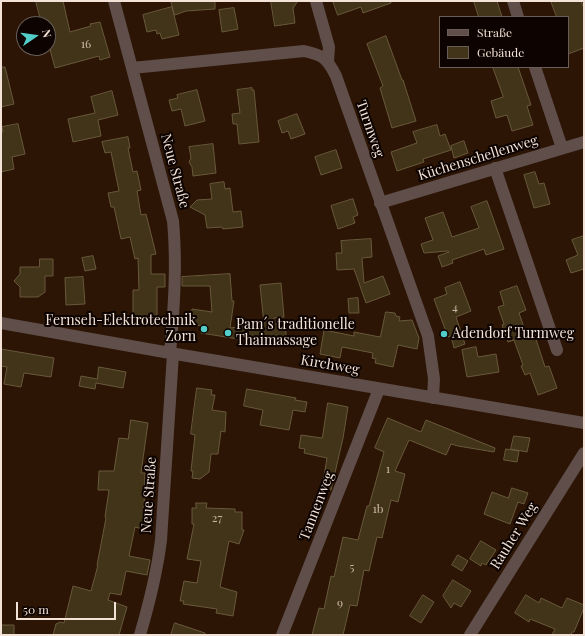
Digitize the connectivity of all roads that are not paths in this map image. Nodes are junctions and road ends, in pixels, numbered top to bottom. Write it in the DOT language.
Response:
graph roads {
  1 [pos="114,1"];
  2 [pos="316,1"];
  3 [pos="513,1"];
  4 [pos="518,16"];
  5 [pos="328,62"];
  6 [pos="132,68"];
  7 [pos="535,68"];
  8 [pos="584,142"];
  9 [pos="562,148"];
  10 [pos="495,168"];
  11 [pos="380,203"];
  12 [pos="1,323"];
  13 [pos="557,350"];
  14 [pos="172,354"];
  15 [pos="379,389"];
  16 [pos="433,398"];
  17 [pos="584,424"];
  18 [pos="584,453"];
  19 [pos="140,635"];
  20 [pos="282,635"];
  21 [pos="470,635"];
  1 -- 6 [label="street, Neue Straße"];
  2 -- 5 [label="street"];
  3 -- 4 [label="street"];
  5 -- 6 [label="street"];
  5 -- 11 [label="street, Turmweg"];
  6 -- 14 [label="street, Neue Straße"];
  7 -- 9 [label="street"];
  8 -- 9 [label="street, Küchenschellenweg"];
  9 -- 10 [label="street, Küchenschellenweg"];
  10 -- 11 [label="street, Küchenschellenweg"];
  10 -- 13 [label="street"];
  11 -- 16 [label="street, Turmweg"];
  12 -- 14 [label="street, Kirchweg"];
  14 -- 15 [label="street, Kirchweg"];
  14 -- 19 [label="street, Neue Straße"];
  15 -- 16 [label="street, Kirchweg"];
  15 -- 20 [label="street, Tannenweg"];
  16 -- 17 [label="street, Kirchweg"];
  18 -- 21 [label="street, Rauher Weg"];
}
